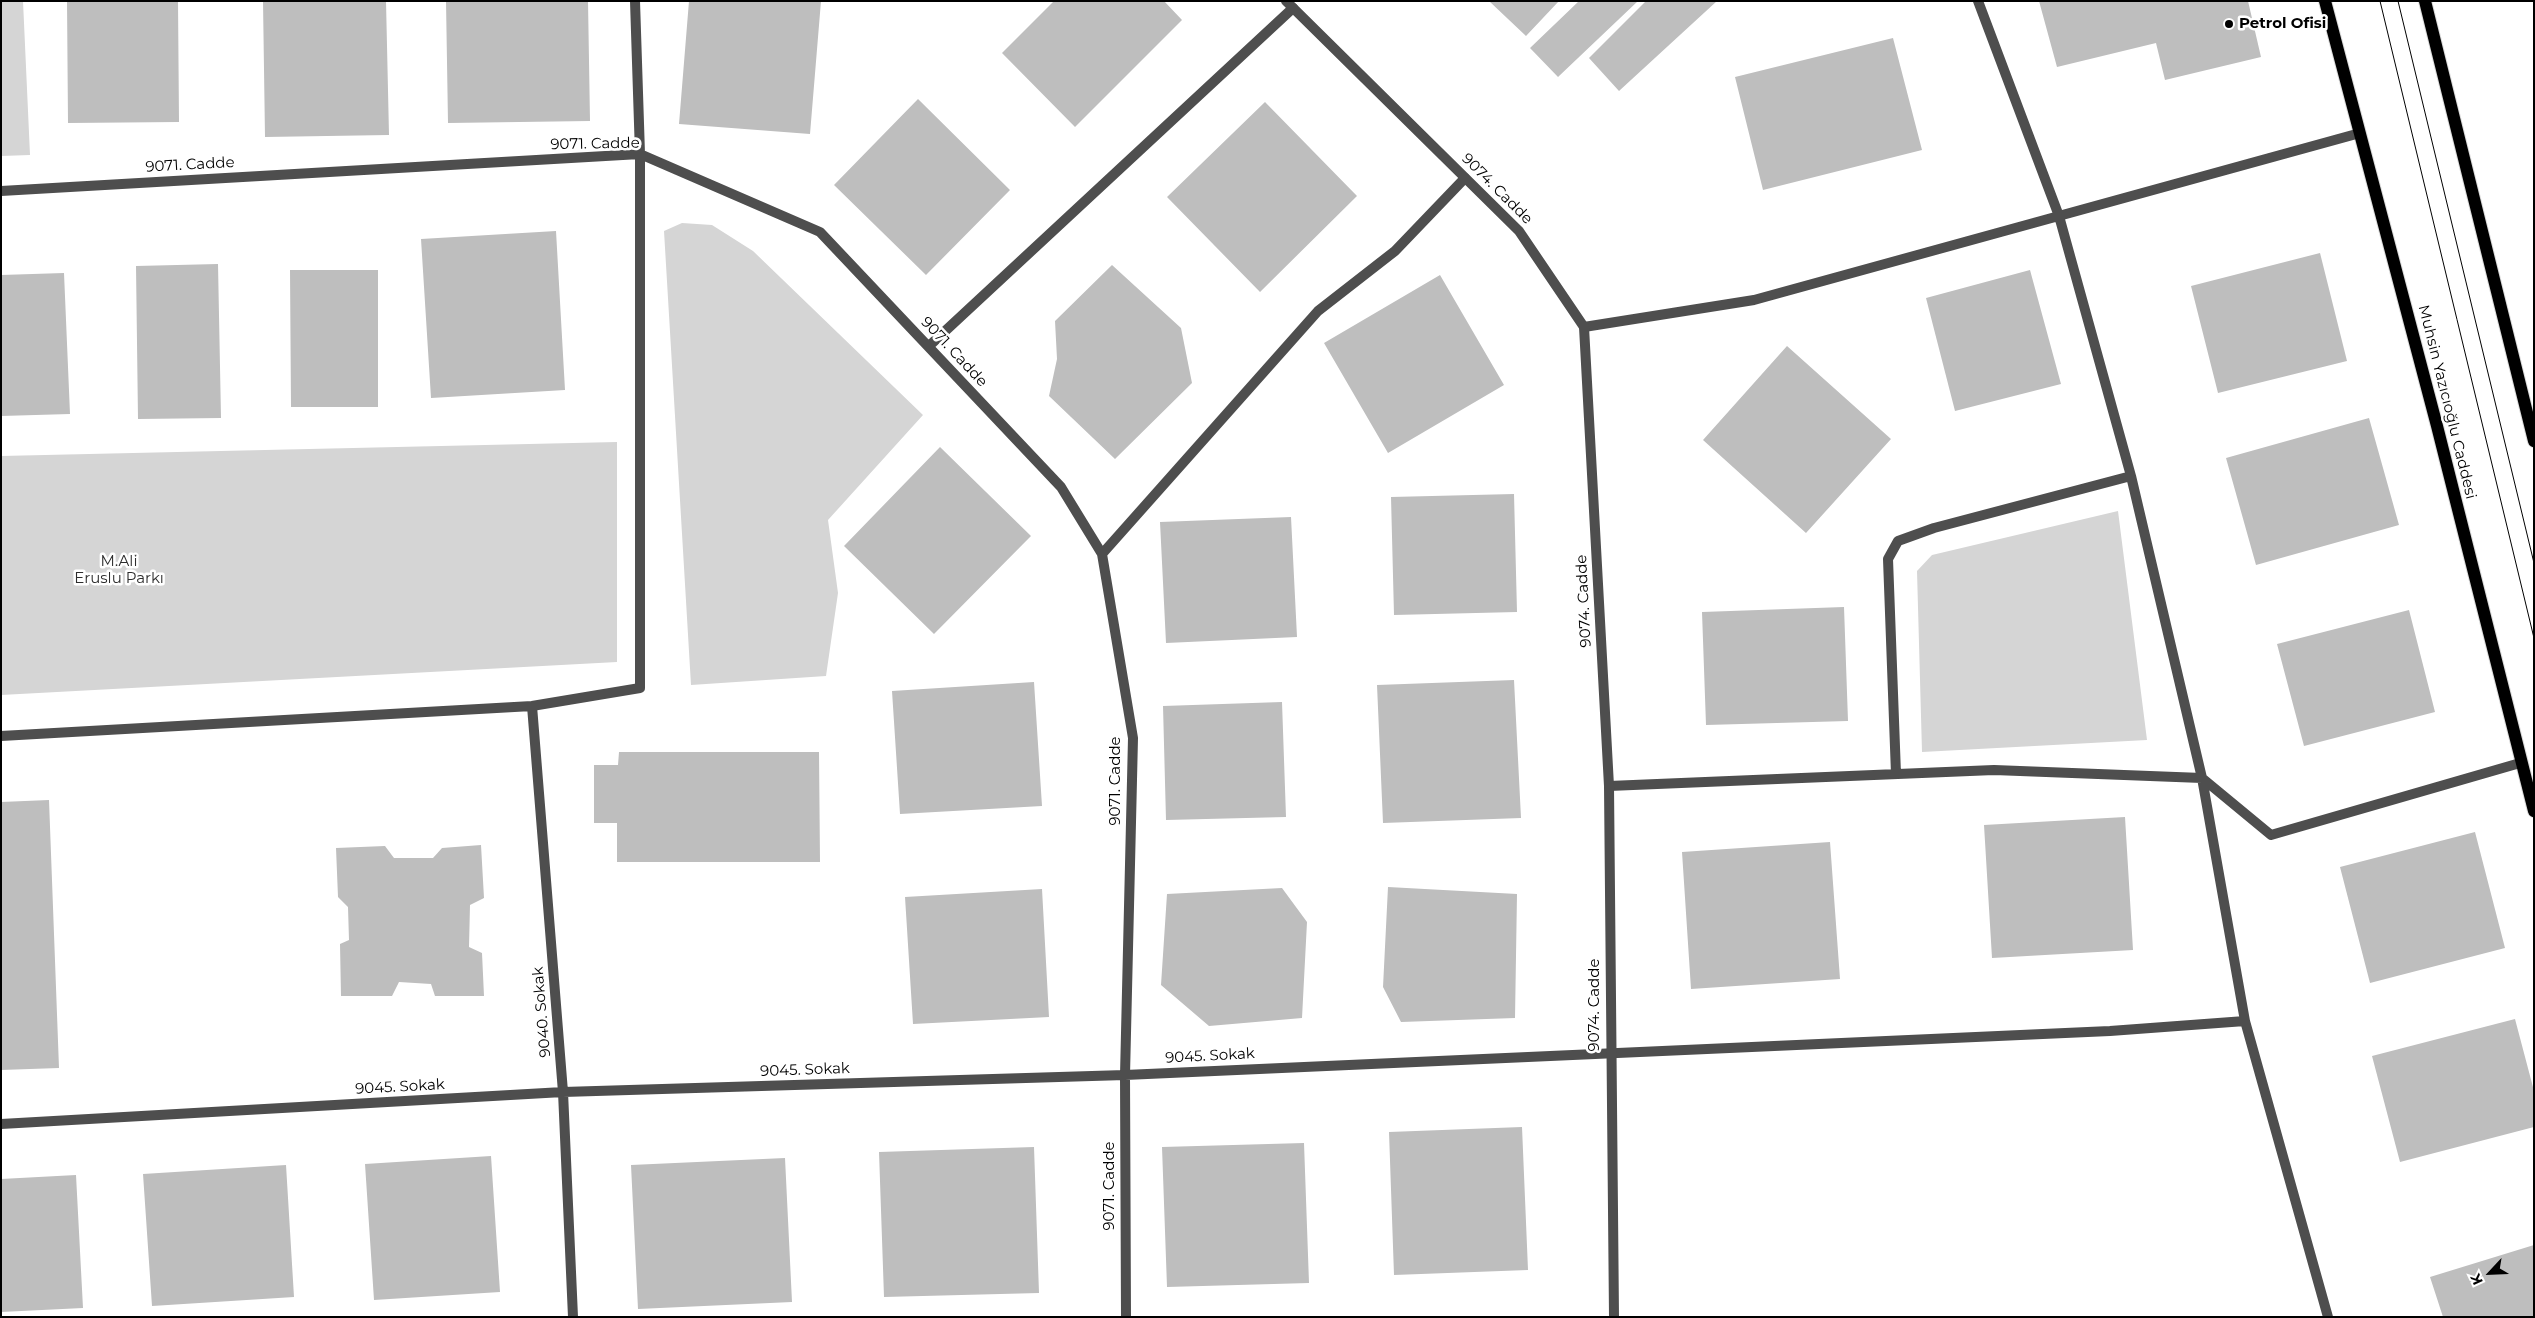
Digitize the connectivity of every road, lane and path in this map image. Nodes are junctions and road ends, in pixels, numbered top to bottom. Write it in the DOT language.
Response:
graph roads {
  1 [pos="635,1"];
  2 [pos="1978,1"];
  3 [pos="2325,1"];
  4 [pos="2425,1"];
  5 [pos="1290,5"];
  6 [pos="2360,133"];
  7 [pos="640,154"];
  8 [pos="1465,178"];
  9 [pos="1,191"];
  10 [pos="2059,216"];
  11 [pos="1584,327"];
  12 [pos="928,346"];
  13 [pos="2534,440"];
  14 [pos="2131,476"];
  15 [pos="1102,554"];
  16 [pos="532,706"];
  17 [pos="1,736"];
  18 [pos="2520,763"];
  19 [pos="1896,774"];
  20 [pos="2202,778"];
  21 [pos="1609,786"];
  22 [pos="2534,811"];
  23 [pos="2245,1021"];
  24 [pos="1610,1053"];
  25 [pos="1125,1075"];
  26 [pos="563,1092"];
  27 [pos="1,1124"];
  28 [pos="573,1317"];
  29 [pos="1126,1317"];
  30 [pos="1614,1317"];
  31 [pos="2328,1317"];
  1 -- 7 [label="street"];
  2 -- 10 [label="street"];
  3 -- 6 [label="main road, Muhsin Yazıcıoğlu Caddesi"];
  4 -- 13 [label="main road"];
  5 -- 8 [label="street, 9074. Cadde"];
  5 -- 12 [label="street"];
  6 -- 10 [label="street"];
  6 -- 18 [label="main road, Muhsin Yazıcıoğlu Caddesi"];
  7 -- 9 [label="street, 9071. Cadde"];
  7 -- 12 [label="street, 9071. Cadde"];
  7 -- 16 [label="street"];
  8 -- 11 [label="street, 9074. Cadde"];
  8 -- 15 [label="street"];
  10 -- 11 [label="street"];
  10 -- 14 [label="street"];
  11 -- 21 [label="street, 9074. Cadde"];
  12 -- 15 [label="street, 9071. Cadde"];
  14 -- 19 [label="street"];
  14 -- 20 [label="street"];
  15 -- 25 [label="street, 9071. Cadde"];
  16 -- 17 [label="street"];
  16 -- 26 [label="street, 9040. Sokak"];
  18 -- 20 [label="street"];
  18 -- 22 [label="main road, Muhsin Yazıcıoğlu Caddesi"];
  19 -- 20 [label="street"];
  19 -- 21 [label="street"];
  20 -- 23 [label="street"];
  21 -- 24 [label="street, 9074. Cadde"];
  23 -- 24 [label="street, 9045. Sokak"];
  23 -- 31 [label="street"];
  24 -- 25 [label="street, 9045. Sokak"];
  24 -- 30 [label="street, 9074. Cadde"];
  25 -- 26 [label="street, 9045. Sokak"];
  25 -- 29 [label="street, 9071. Cadde"];
  26 -- 27 [label="street, 9045. Sokak"];
  26 -- 28 [label="street, 9040. Sokak"];
}
